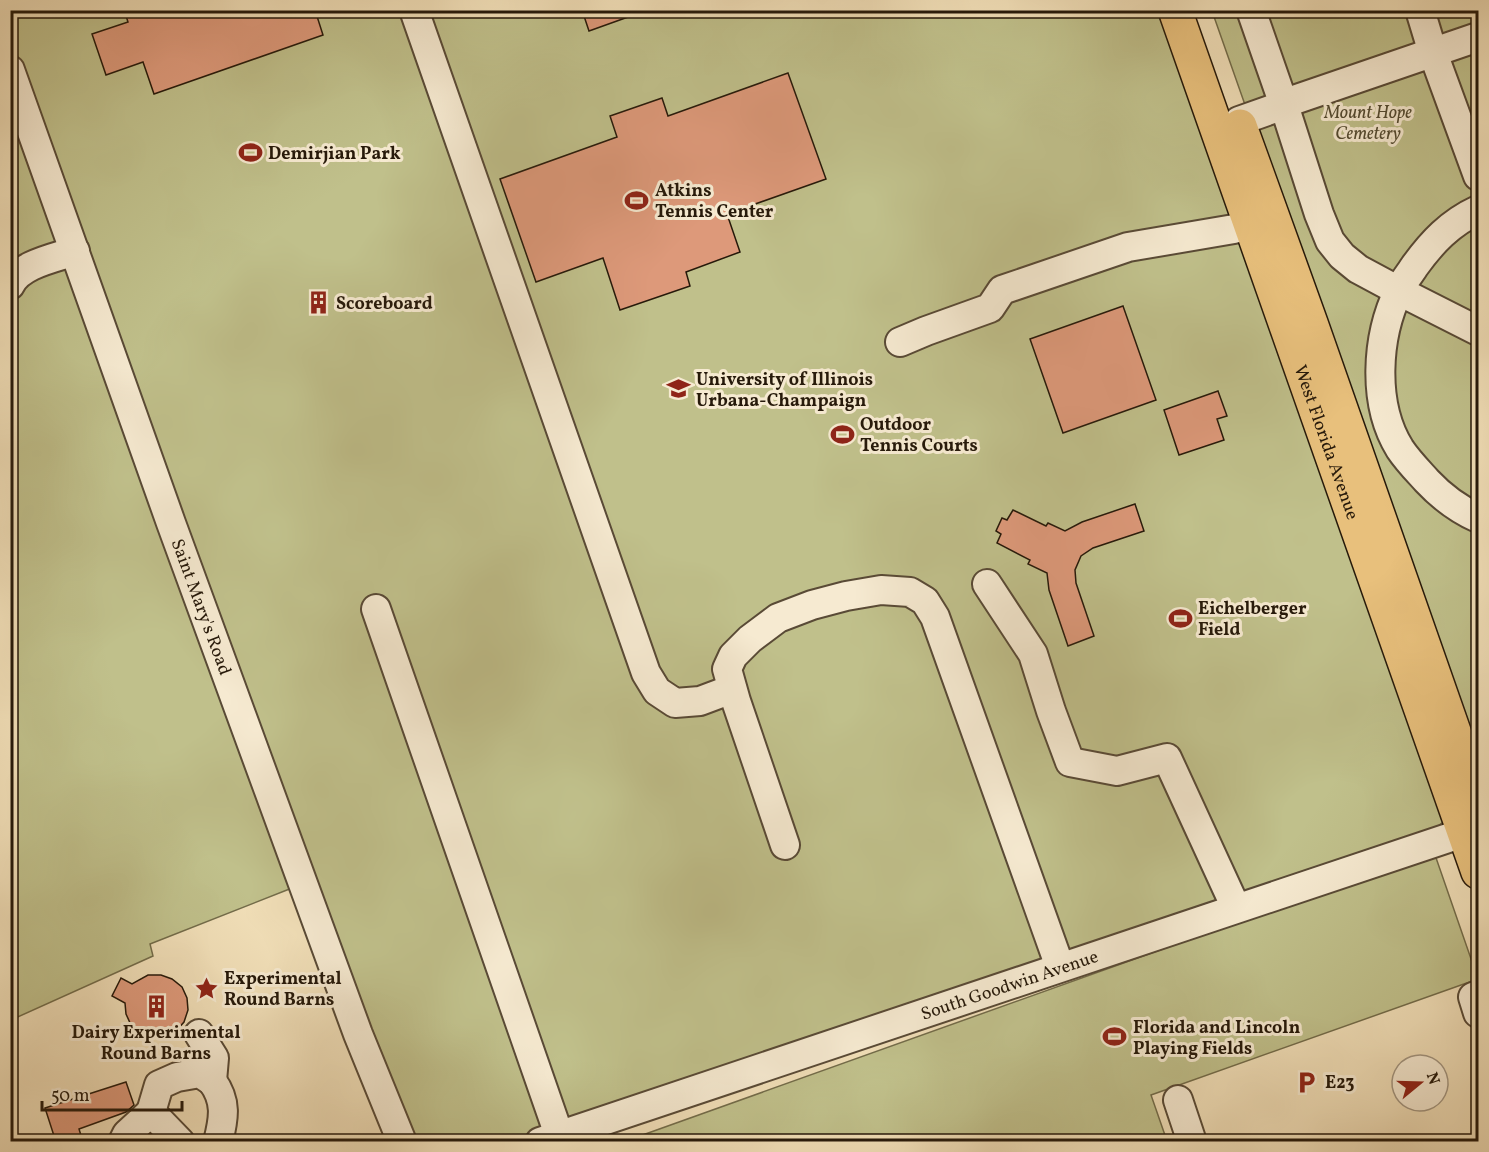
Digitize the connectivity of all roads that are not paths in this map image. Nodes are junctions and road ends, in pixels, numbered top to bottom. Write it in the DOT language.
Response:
graph roads {
  1 [pos="414,10"];
  2 [pos="1175,10"];
  3 [pos="1200,10"];
  4 [pos="1251,10"];
  5 [pos="1420,10"];
  6 [pos="1479,37"];
  7 [pos="1433,53"];
  8 [pos="10,70"];
  9 [pos="16,103"];
  10 [pos="1284,105"];
  11 [pos="1239,121"];
  12 [pos="1479,176"];
  13 [pos="1479,210"];
  14 [pos="1262,220"];
  15 [pos="75,251"];
  16 [pos="10,285"];
  17 [pos="1399,291"];
  18 [pos="1478,331"];
  19 [pos="900,342"];
  20 [pos="1477,515"];
  21 [pos="987,584"];
  22 [pos="376,609"];
  23 [pos="732,689"];
  24 [pos="1479,800"];
  25 [pos="1472,831"];
  26 [pos="785,845"];
  27 [pos="1479,872"];
  28 [pos="1236,908"];
  29 [pos="1060,968"];
  30 [pos="1479,995"];
  31 [pos="1479,1013"];
  32 [pos="199,1034"];
  33 [pos="212,1081"];
  34 [pos="1178,1100"];
  35 [pos="151,1112"];
  36 [pos="549,1138"];
  37 [pos="123,1142"];
  38 [pos="180,1142"];
  39 [pos="218,1142"];
  40 [pos="402,1142"];
  41 [pos="1192,1142"];
  1 -- 23 [label="street"];
  2 -- 14 [label="main road, West Florida Avenue"];
  3 -- 11 [label="main road, West Florida Avenue"];
  4 -- 10 [label="street"];
  5 -- 7 [label="street"];
  6 -- 7 [label="street"];
  7 -- 10 [label="street"];
  7 -- 12 [label="street"];
  8 -- 9 [label="street, Saint Mary's Road"];
  9 -- 15 [label="street, Saint Mary's Road"];
  10 -- 11 [label="street"];
  10 -- 17 [label="street"];
  11 -- 14 [label="main road, West Florida Avenue"];
  13 -- 17 [label="street"];
  14 -- 19 [label="street"];
  14 -- 24 [label="main road, West Florida Avenue"];
  14 -- 25 [label="main road, West Florida Avenue"];
  15 -- 16 [label="street"];
  15 -- 40 [label="street, Saint Mary's Road"];
  17 -- 18 [label="street"];
  17 -- 20 [label="street"];
  21 -- 28 [label="street"];
  22 -- 36 [label="street"];
  23 -- 26 [label="street"];
  23 -- 29 [label="street"];
  25 -- 27 [label="main road, West Florida Avenue"];
  25 -- 28 [label="street, South Goodwin Avenue"];
  28 -- 29 [label="street, South Goodwin Avenue"];
  29 -- 36 [label="street, South Goodwin Avenue"];
  30 -- 31 [label="street"];
  32 -- 33 [label="street"];
  33 -- 35 [label="street"];
  33 -- 39 [label="street"];
  34 -- 41 [label="street"];
  35 -- 37 [label="street"];
  35 -- 38 [label="street"];
}
